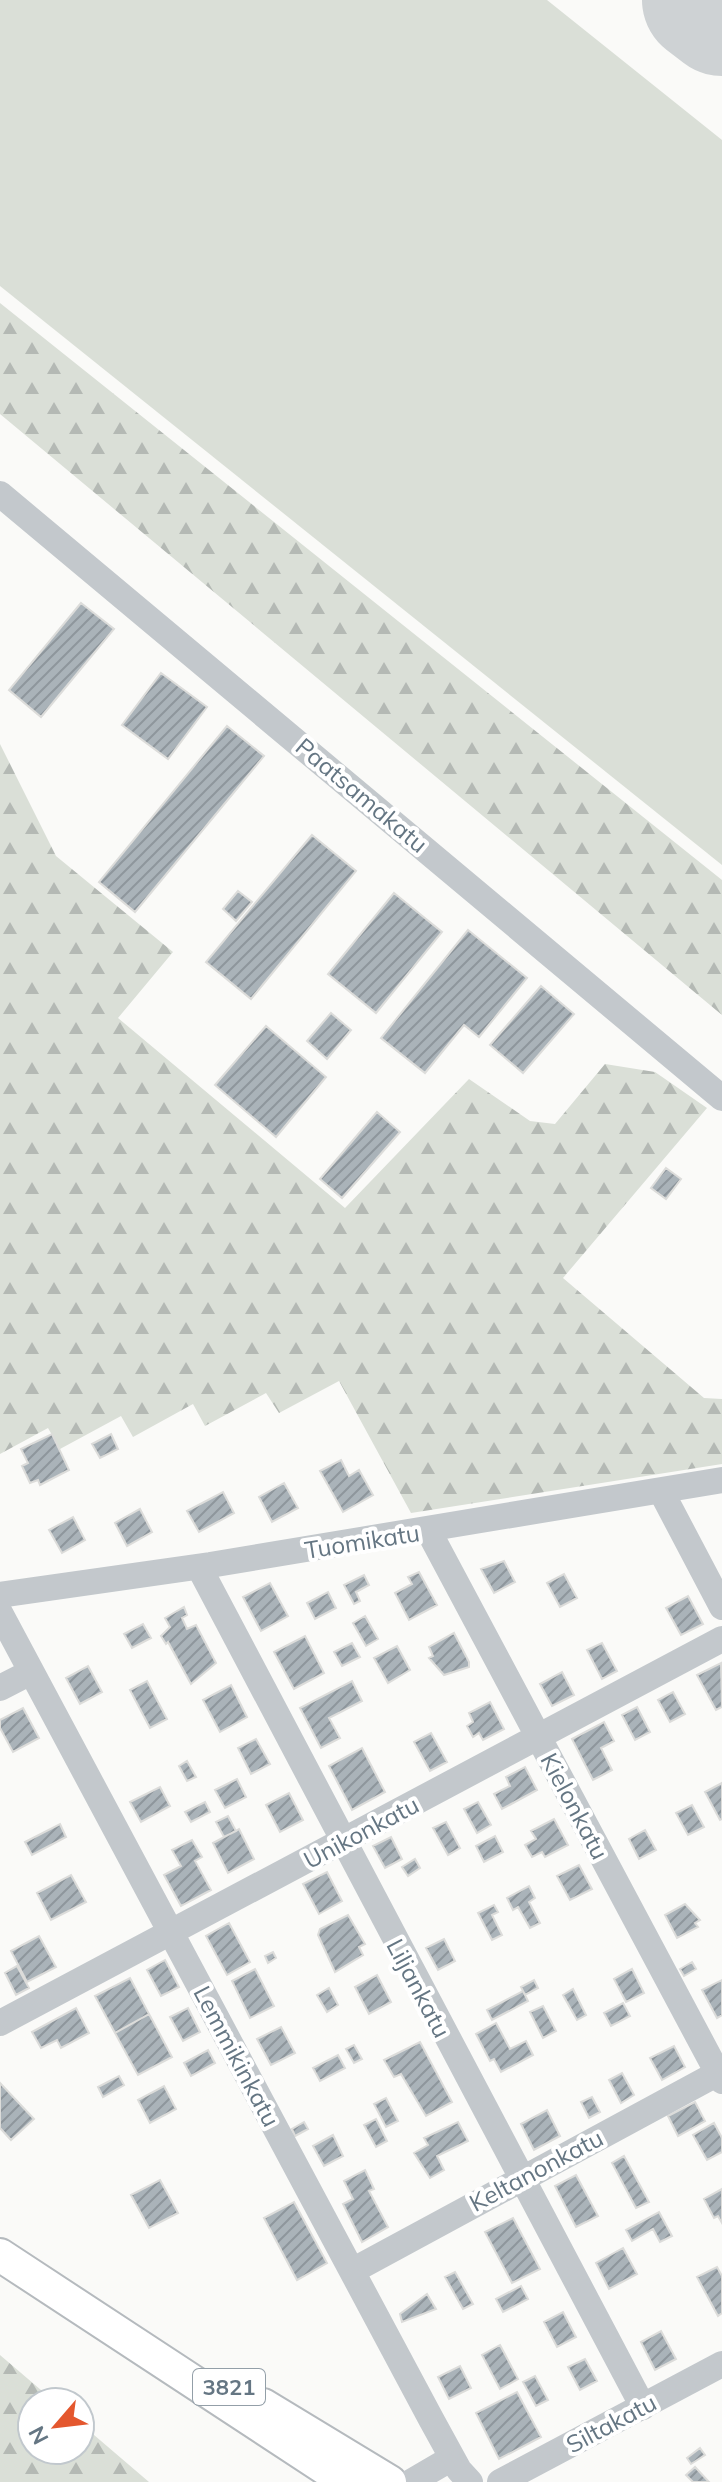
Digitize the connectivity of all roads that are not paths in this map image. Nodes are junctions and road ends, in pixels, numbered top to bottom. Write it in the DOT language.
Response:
graph roads {
  1 [pos="0,494"];
  2 [pos="722,1098"];
  3 [pos="722,1480"];
  4 [pos="661,1491"];
  5 [pos="428,1530"];
  6 [pos="199,1567"];
  7 [pos="0,1595"];
  8 [pos="722,1607"];
  9 [pos="0,1613"];
  10 [pos="722,1639"];
  11 [pos="31,1672"];
  12 [pos="0,1688"];
  13 [pos="538,1737"];
  14 [pos="342,1843"];
  15 [pos="171,1932"];
  16 [pos="0,2023"];
  17 [pos="721,2075"];
  18 [pos="520,2179"];
  19 [pos="0,2255"];
  20 [pos="352,2271"];
  21 [pos="65,2297"];
  22 [pos="722,2364"];
  23 [pos="229,2406"];
  24 [pos="643,2407"];
  25 [pos="452,2458"];
  26 [pos="316,2482"];
  27 [pos="346,2482"];
  28 [pos="390,2482"];
  29 [pos="411,2482"];
  30 [pos="470,2482"];
  31 [pos="500,2482"];
  1 -- 2 [label="street, Paatsamakatu"];
  3 -- 4 [label="street, Tuomikatu"];
  4 -- 5 [label="street, Tuomikatu"];
  4 -- 8 [label="street"];
  5 -- 6 [label="street, Tuomikatu"];
  5 -- 13 [label="street, Kielonkatu"];
  6 -- 7 [label="street, Tuomikatu"];
  6 -- 14 [label="street, Liljankatu"];
  9 -- 11 [label="street, Lemmikinkatu"];
  10 -- 13 [label="street, Unikonkatu"];
  11 -- 12 [label="street"];
  11 -- 15 [label="street, Lemmikinkatu"];
  13 -- 14 [label="street, Unikonkatu"];
  13 -- 17 [label="street, Kielonkatu"];
  14 -- 15 [label="street, Unikonkatu"];
  14 -- 18 [label="street, Liljankatu"];
  15 -- 16 [label="street, Unikonkatu"];
  15 -- 20 [label="street, Lemmikinkatu"];
  17 -- 18 [label="street, Keltanonkatu"];
  18 -- 20 [label="street, Keltanonkatu"];
  18 -- 24 [label="street, Liljankatu"];
  19 -- 21 [label="main road, 3821"];
  20 -- 25 [label="street, Lemmikinkatu"];
  21 -- 23 [label="main road, 3821"];
  21 -- 28 [label="main road, 3821"];
  22 -- 24 [label="street, Siltakatu"];
  23 -- 26 [label="main road"];
  23 -- 27 [label="main road, 3821"];
  24 -- 31 [label="street, Siltakatu"];
  25 -- 29 [label="street"];
  25 -- 30 [label="street"];
}
